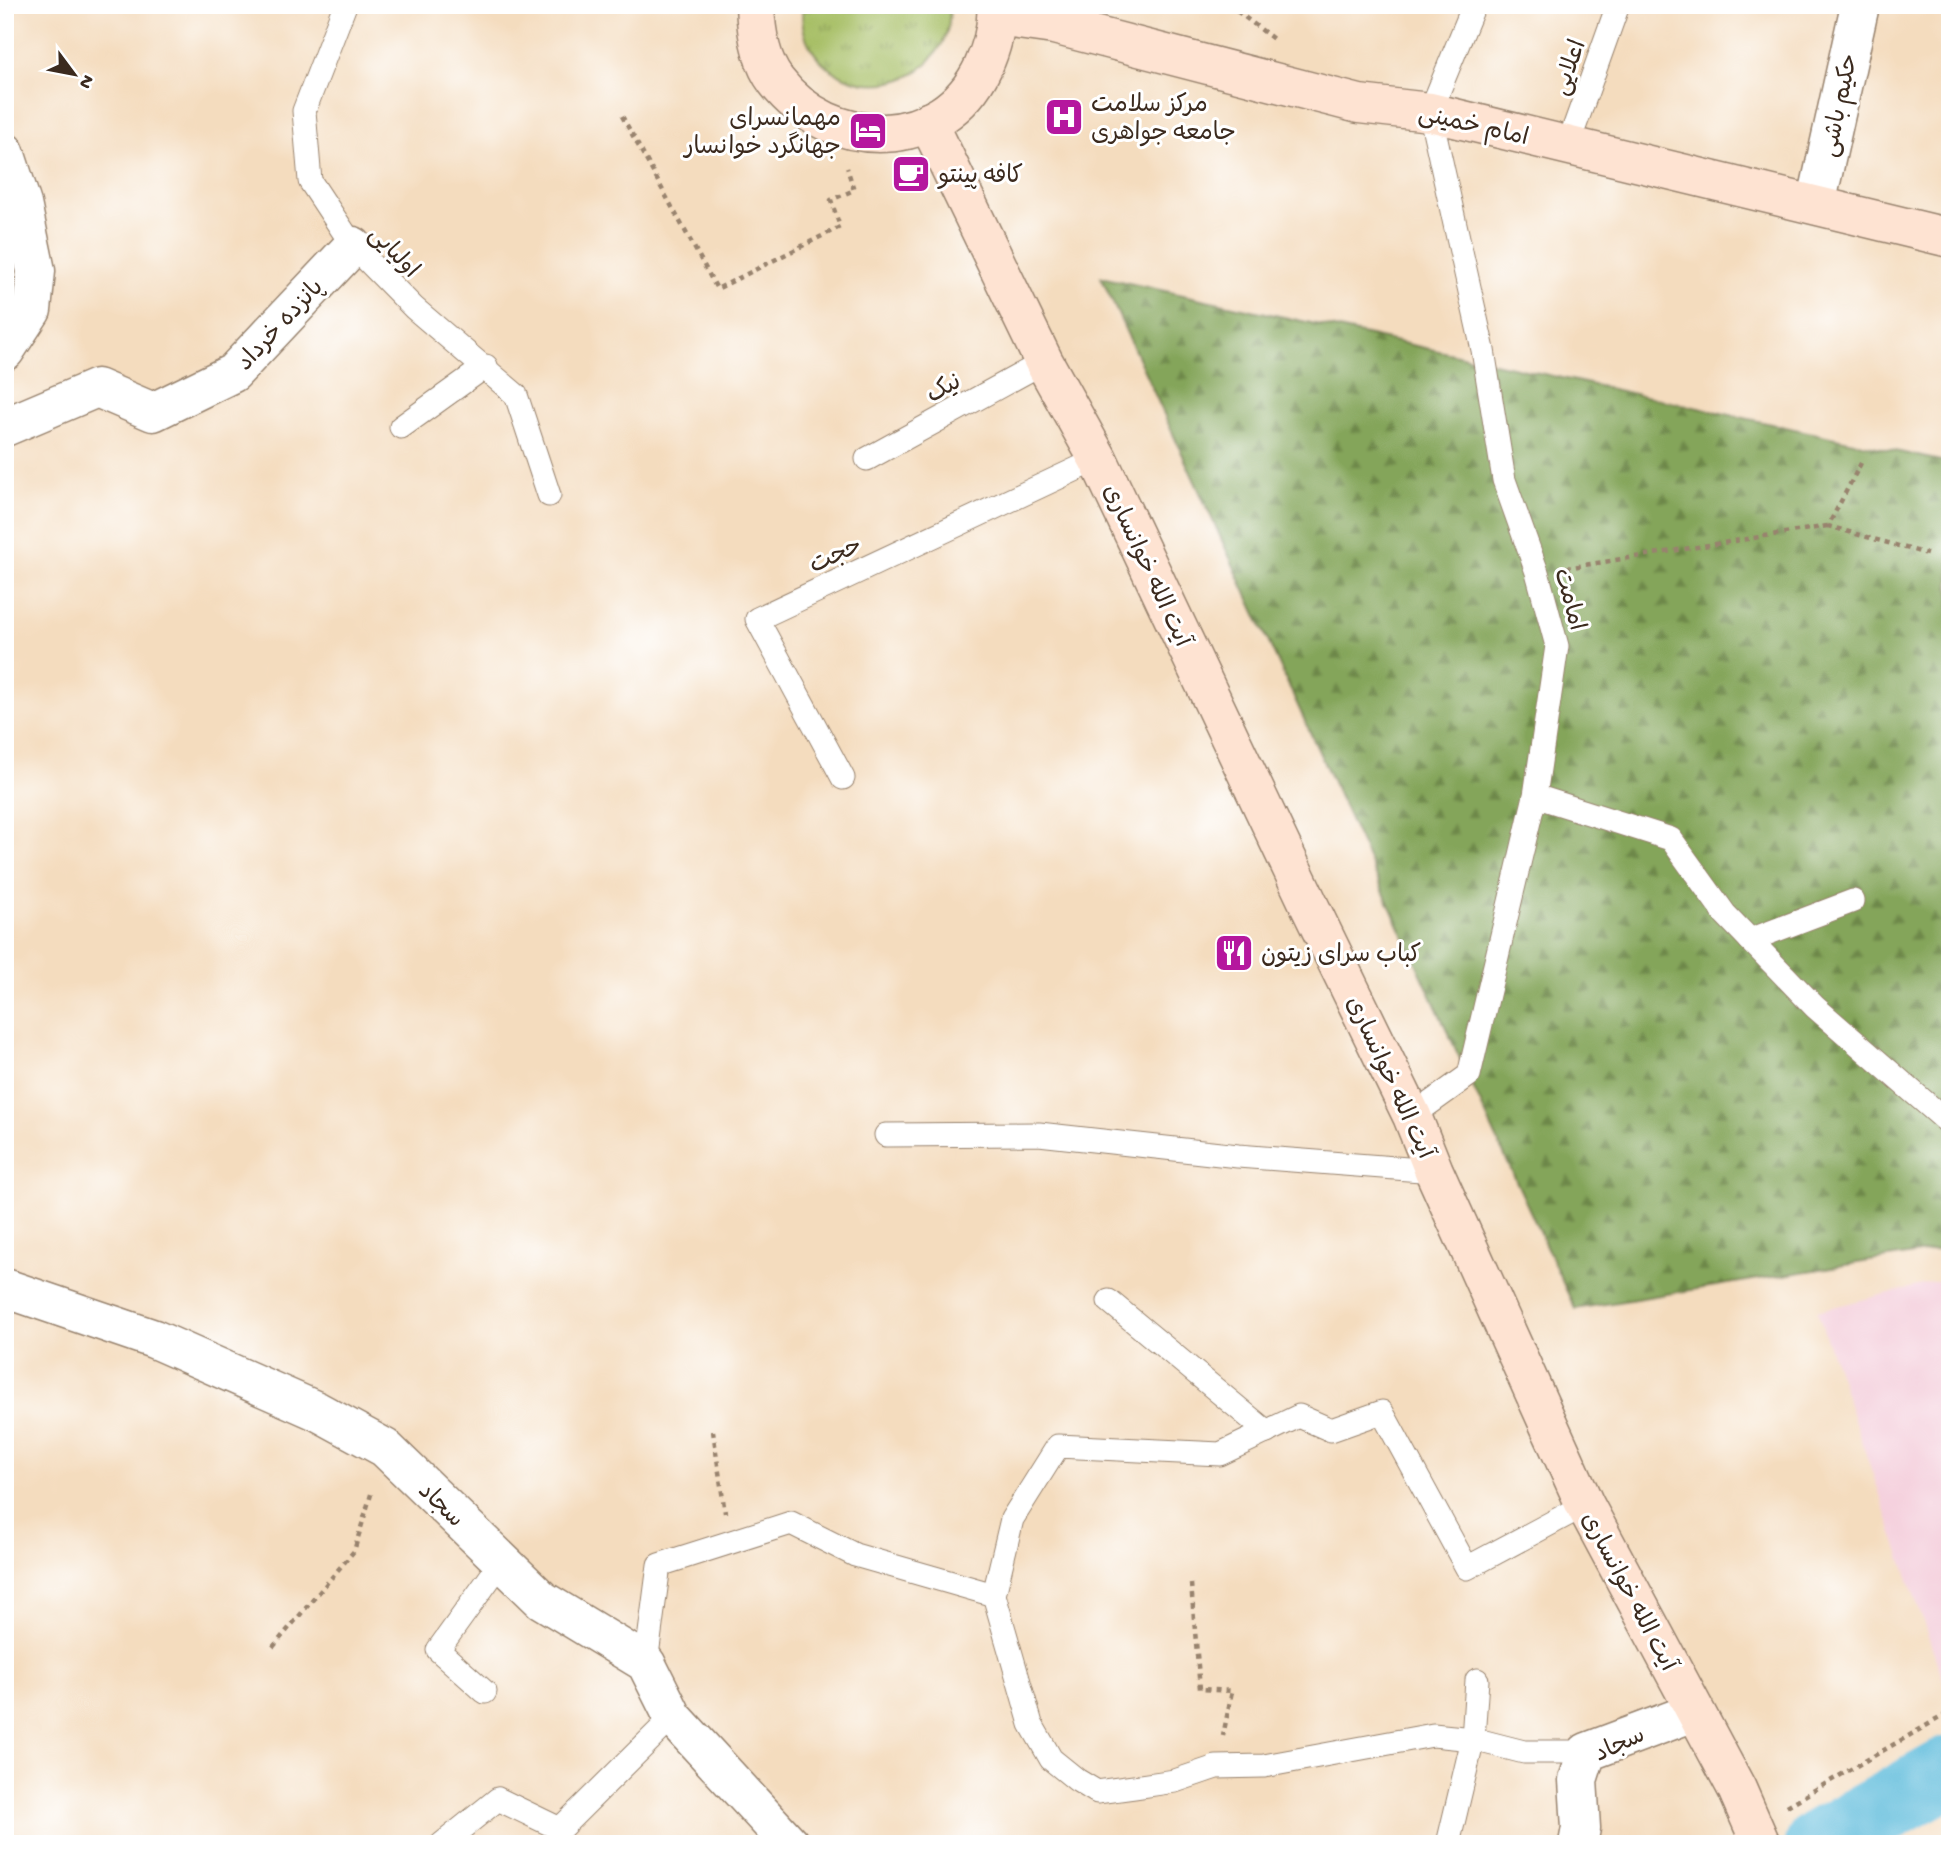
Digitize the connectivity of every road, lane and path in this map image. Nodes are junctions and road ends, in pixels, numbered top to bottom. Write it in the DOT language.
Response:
graph roads {
  1 [pos="345,5"];
  2 [pos="755,5"];
  3 [pos="1474,5"];
  4 [pos="1618,5"];
  5 [pos="1860,5"];
  6 [pos="997,11"];
  7 [pos="1430,112"];
  8 [pos="622,116"];
  9 [pos="928,122"];
  10 [pos="834,126"];
  11 [pos="1568,145"];
  12 [pos="5,152"];
  13 [pos="1816,205"];
  14 [pos="1950,238"];
  15 [pos="353,246"];
  16 [pos="5,351"];
  17 [pos="1044,362"];
  18 [pos="486,366"];
  19 [pos="5,427"];
  20 [pos="401,427"];
  21 [pos="867,459"];
  22 [pos="1098,459"];
  23 [pos="1861,463"];
  24 [pos="549,495"];
  25 [pos="1828,526"];
  26 [pos="1927,554"];
  27 [pos="1537,572"];
  28 [pos="843,778"];
  29 [pos="1535,796"];
  30 [pos="1853,901"];
  31 [pos="1750,940"];
  32 [pos="1412,1116"];
  33 [pos="1950,1124"];
  34 [pos="886,1135"];
  35 [pos="1434,1171"];
  36 [pos="5,1288"];
  37 [pos="1109,1301"];
  38 [pos="712,1431"];
  39 [pos="1266,1432"];
  40 [pos="385,1448"];
  41 [pos="1586,1506"];
  42 [pos="729,1543"];
  43 [pos="502,1561"];
  44 [pos="1191,1584"];
  45 [pos="994,1595"];
  46 [pos="273,1647"];
  47 [pos="646,1662"];
  48 [pos="1477,1680"];
  49 [pos="485,1692"];
  50 [pos="1694,1712"];
  51 [pos="1950,1712"];
  52 [pos="673,1717"];
  53 [pos="1473,1739"];
  54 [pos="1587,1752"];
  55 [pos="1216,1767"];
  56 [pos="1757,1835"];
  57 [pos="442,1844"];
  58 [pos="790,1844"];
  59 [pos="1448,1844"];
  60 [pos="1578,1844"];
  1 -- 15 [label="lane, اولیایی"];
  2 -- 10 [label="main road"];
  3 -- 7 [label="lane"];
  4 -- 11 [label="lane, اعلایی"];
  5 -- 13 [label="street, حکیم باشی"];
  6 -- 7 [label="main road, امام خمینی"];
  6 -- 9 [label="main road"];
  7 -- 11 [label="main road, امام خمینی"];
  7 -- 27 [label="lane, امامت"];
  8 -- 10 [label="path"];
  9 -- 10 [label="main road"];
  9 -- 17 [label="main road, آیت الله خوانساری"];
  11 -- 13 [label="main road, امام خمینی"];
  12 -- 16 [label="street"];
  13 -- 14 [label="main road, امام خمینی"];
  15 -- 18 [label="lane, اولیایی"];
  15 -- 19 [label="street, پانزده خرداد"];
  17 -- 21 [label="lane, نیک"];
  17 -- 22 [label="main road, آیت الله خوانساری"];
  18 -- 20 [label="lane"];
  18 -- 24 [label="lane, اولیایی"];
  22 -- 28 [label="lane, حجت"];
  22 -- 32 [label="main road, آیت الله خوانساری"];
  23 -- 25 [label="path"];
  25 -- 26 [label="path"];
  25 -- 27 [label="path"];
  27 -- 29 [label="lane, امامت"];
  29 -- 31 [label="lane"];
  29 -- 32 [label="lane, امامت"];
  30 -- 31 [label="lane"];
  31 -- 33 [label="lane"];
  32 -- 35 [label="main road, آیت الله خوانساری"];
  34 -- 35 [label="lane"];
  35 -- 41 [label="main road, آیت الله خوانساری"];
  36 -- 40 [label="street, سجاد"];
  37 -- 39 [label="lane"];
  38 -- 42 [label="path"];
  39 -- 41 [label="lane"];
  39 -- 45 [label="lane"];
  40 -- 43 [label="street, سجاد"];
  40 -- 46 [label="path"];
  41 -- 50 [label="main road, آیت الله خوانساری"];
  42 -- 45 [label="lane"];
  42 -- 47 [label="lane"];
  43 -- 47 [label="street, سجاد"];
  43 -- 49 [label="lane"];
  44 -- 55 [label="path"];
  45 -- 55 [label="lane"];
  47 -- 52 [label="street"];
  48 -- 53 [label="lane"];
  50 -- 54 [label="street, سجاد"];
  50 -- 56 [label="main road, آیت الله خوانساری"];
  51 -- 56 [label="path"];
  52 -- 57 [label="lane"];
  52 -- 58 [label="street"];
  53 -- 54 [label="lane"];
  53 -- 55 [label="lane"];
  53 -- 59 [label="lane"];
  54 -- 60 [label="street, سجاد"];
}
